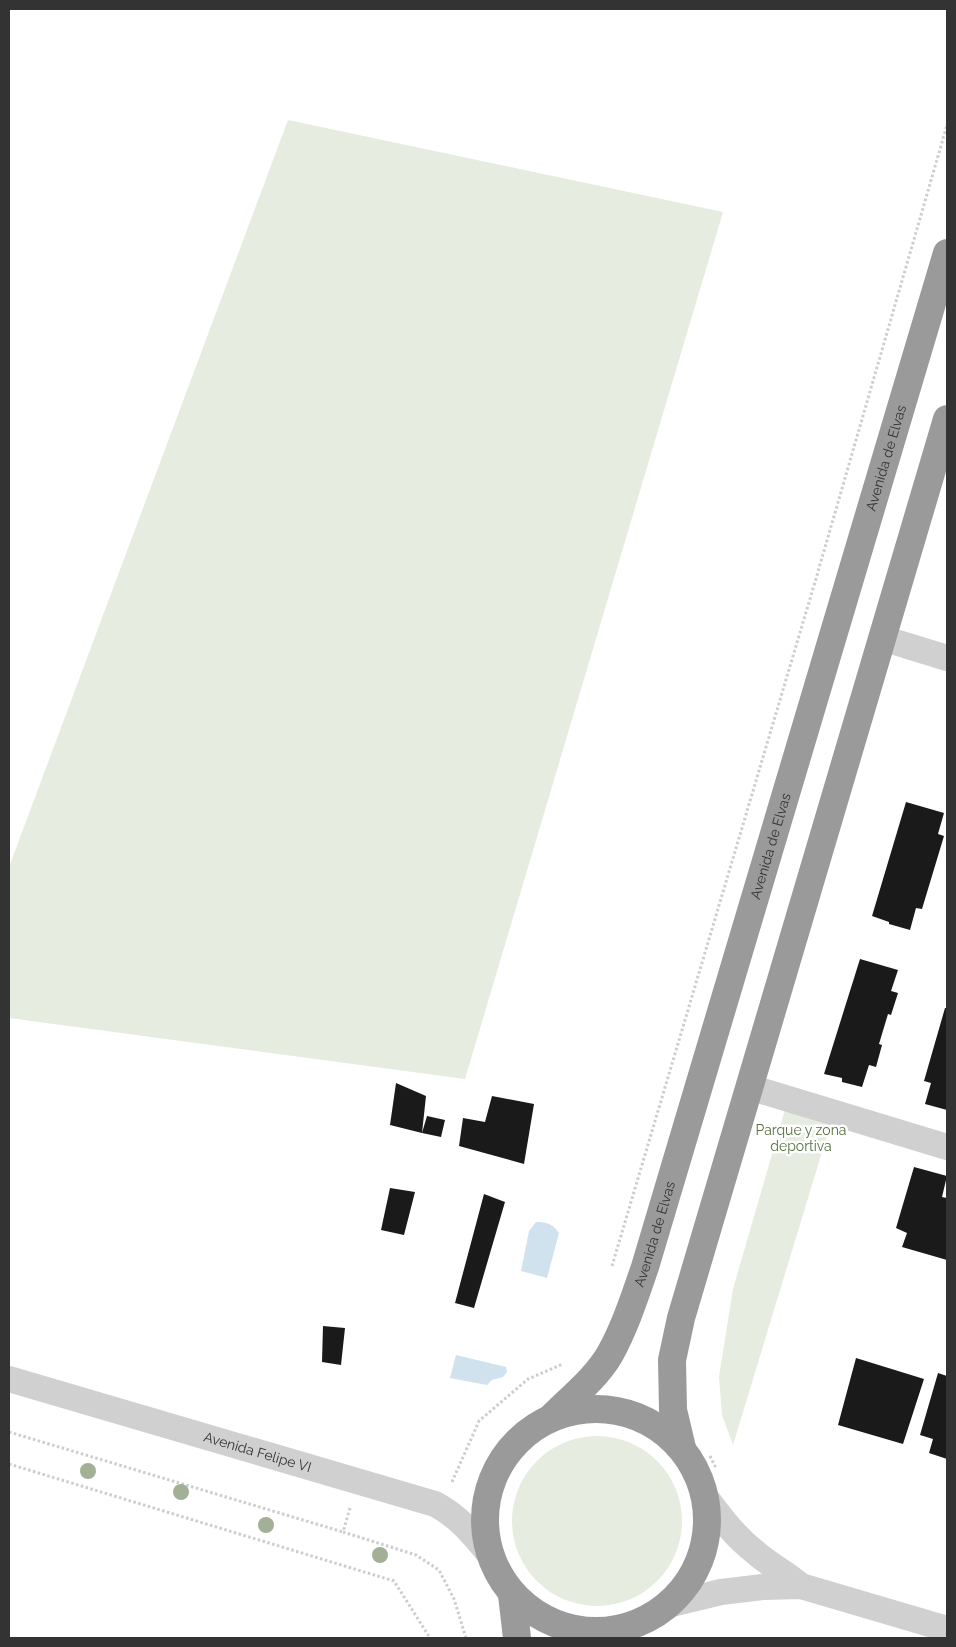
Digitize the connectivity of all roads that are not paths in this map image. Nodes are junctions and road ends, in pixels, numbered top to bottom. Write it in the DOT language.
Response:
graph roads {
  1 [pos="947,252"];
  2 [pos="947,419"];
  3 [pos="882,638"];
  4 [pos="947,658"];
  5 [pos="749,1087"];
  6 [pos="947,1147"];
  7 [pos="9,1379"];
  8 [pos="552,1417"];
  9 [pos="682,1448"];
  10 [pos="712,1485"];
  11 [pos="489,1554"];
  12 [pos="801,1586"];
  13 [pos="512,1595"];
  14 [pos="667,1605"];
  15 [pos="947,1629"];
  16 [pos="625,1633"];
  17 [pos="517,1638"];
  1 -- 8 [label="highway, Avenida de Elvas"];
  2 -- 3 [label="highway"];
  3 -- 4 [label="street"];
  3 -- 5 [label="highway"];
  5 -- 6 [label="street"];
  5 -- 9 [label="highway"];
  7 -- 11 [label="street, Avenida Felipe VI"];
  8 -- 9 [label="highway"];
  8 -- 11 [label="highway"];
  9 -- 10 [label="highway"];
  10 -- 12 [label="street"];
  10 -- 14 [label="highway"];
  11 -- 13 [label="highway"];
  12 -- 14 [label="street"];
  12 -- 15 [label="street"];
  13 -- 16 [label="highway"];
  13 -- 17 [label="highway"];
  14 -- 16 [label="highway"];
}
